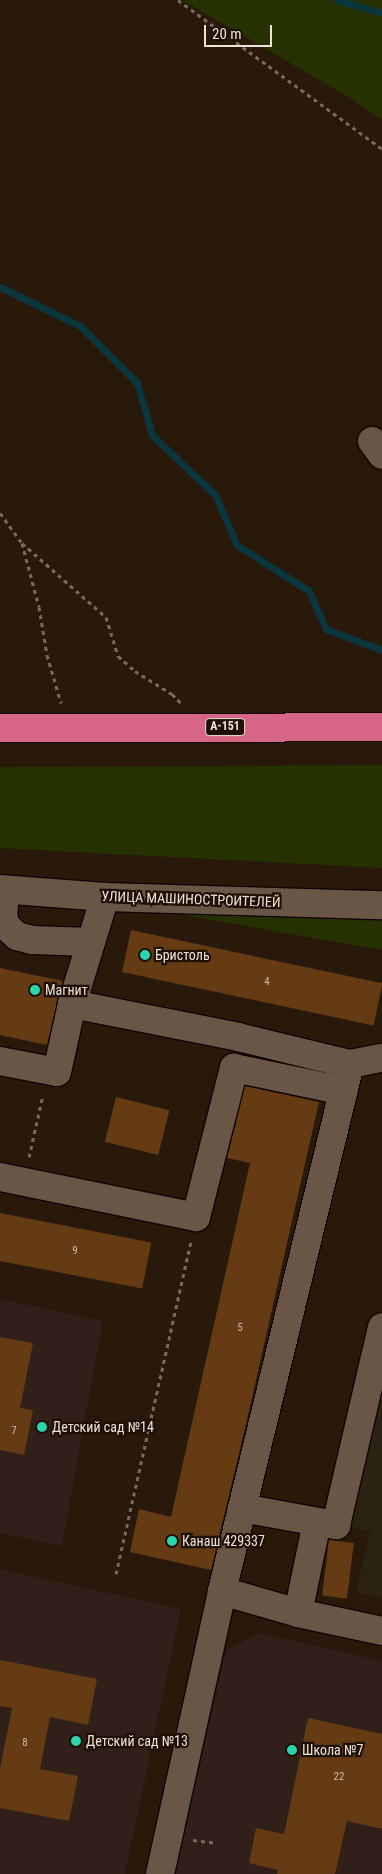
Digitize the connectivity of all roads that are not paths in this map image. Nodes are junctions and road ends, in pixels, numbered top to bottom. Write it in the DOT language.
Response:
graph roads {
  1 [pos="382,727"];
  2 [pos="0,728"];
  3 [pos="3,889"];
  4 [pos="105,897"];
  5 [pos="382,905"];
  6 [pos="90,942"];
  7 [pos="72,1004"];
  8 [pos="382,1058"];
  9 [pos="0,1061"];
  10 [pos="350,1064"];
  11 [pos="344,1091"];
  12 [pos="12,1179"];
  13 [pos="382,1327"];
  14 [pos="242,1508"];
  15 [pos="317,1522"];
  16 [pos="222,1591"];
  17 [pos="298,1613"];
  18 [pos="382,1631"];
  19 [pos="160,1874"];
  1 -- 2 [label="highway, А-151"];
  3 -- 4 [label="street, УЛИЦА МАШИНОСТРОИТЕЛЕЙ"];
  3 -- 6 [label="street"];
  4 -- 5 [label="street, УЛИЦА МАШИНОСТРОИТЕЛЕЙ"];
  4 -- 6 [label="street"];
  6 -- 7 [label="street"];
  7 -- 9 [label="street"];
  7 -- 10 [label="street"];
  8 -- 10 [label="street"];
  10 -- 11 [label="street"];
  11 -- 12 [label="street"];
  11 -- 14 [label="street"];
  13 -- 15 [label="street"];
  14 -- 15 [label="street"];
  14 -- 16 [label="street"];
  15 -- 17 [label="street"];
  16 -- 17 [label="street"];
  16 -- 19 [label="street"];
  17 -- 18 [label="street"];
}
